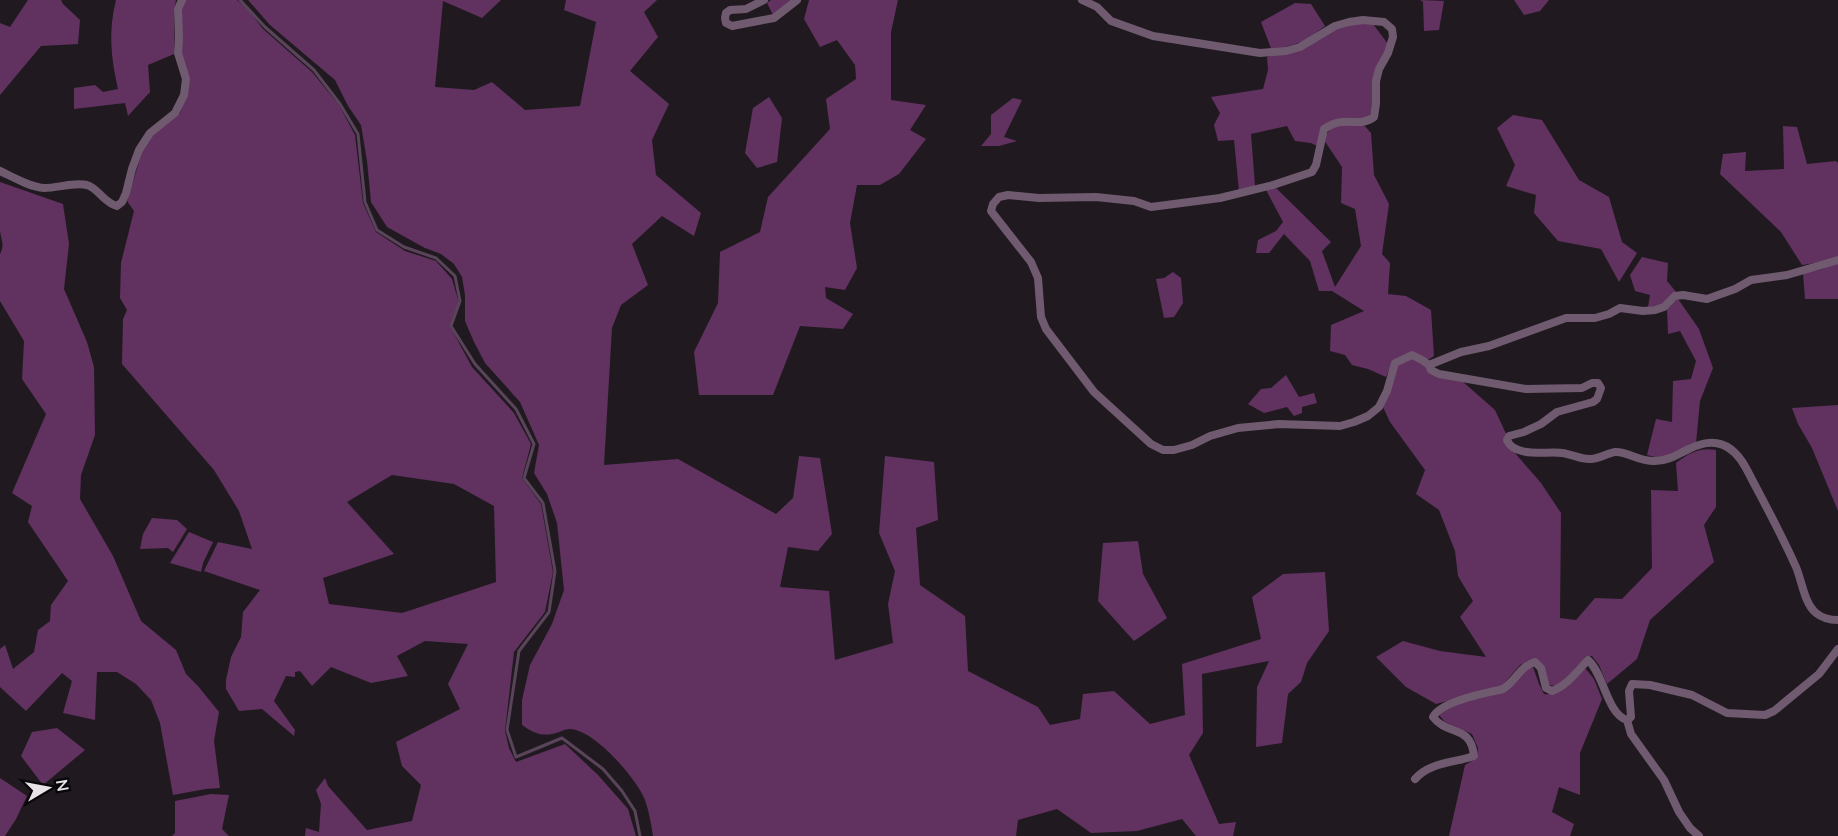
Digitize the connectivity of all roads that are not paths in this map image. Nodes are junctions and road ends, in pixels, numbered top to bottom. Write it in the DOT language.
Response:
graph roads {
  1 [pos="182,0"];
  2 [pos="764,0"];
  3 [pos="797,0"];
  4 [pos="1082,0"];
  5 [pos="0,171"];
  6 [pos="1838,260"];
  7 [pos="1429,365"];
  8 [pos="1838,620"];
  9 [pos="1838,649"];
  10 [pos="1627,720"];
  11 [pos="1415,779"];
  12 [pos="1699,836"];
  1 -- 5 [label="street"];
  2 -- 3 [label="street"];
  4 -- 7 [label="street"];
  6 -- 7 [label="street"];
  7 -- 8 [label="street"];
  9 -- 10 [label="street"];
  10 -- 11 [label="street"];
  10 -- 12 [label="street"];
}
